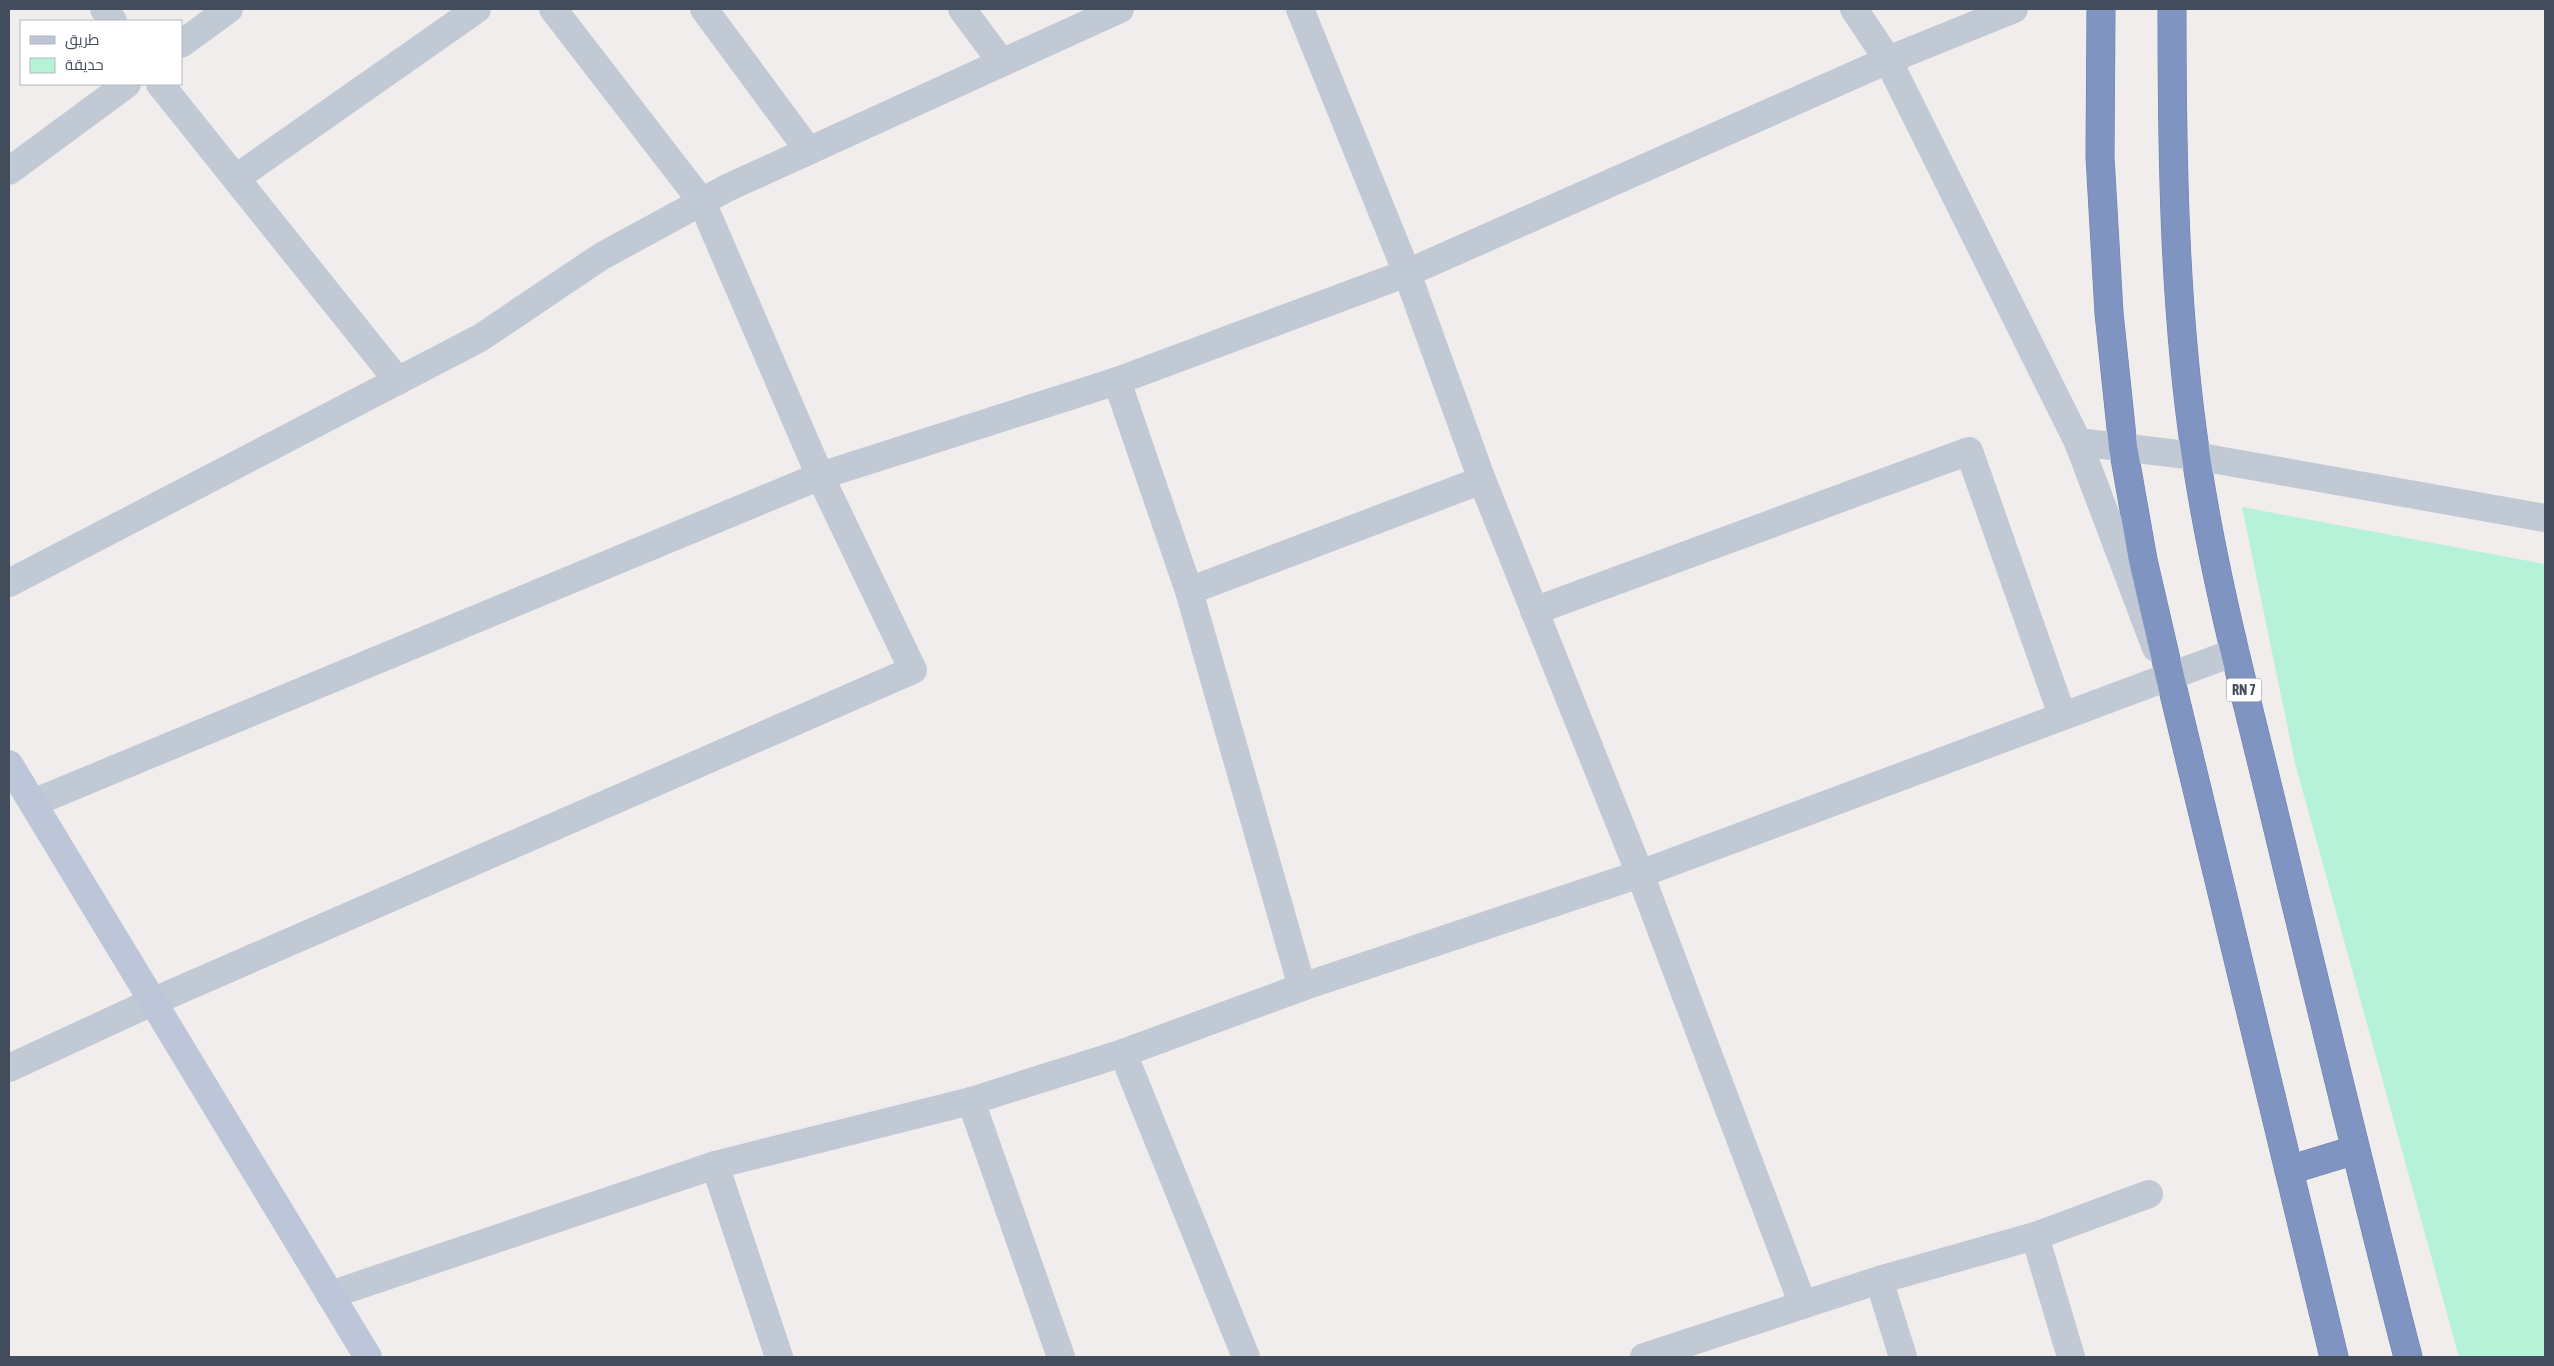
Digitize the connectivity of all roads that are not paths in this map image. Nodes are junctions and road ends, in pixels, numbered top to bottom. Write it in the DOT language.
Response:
graph roads {
  1 [pos="104,9"];
  2 [pos="230,9"];
  3 [pos="477,9"];
  4 [pos="553,9"];
  5 [pos="704,9"];
  6 [pos="962,9"];
  7 [pos="1120,9"];
  8 [pos="1300,9"];
  9 [pos="1854,9"];
  10 [pos="2014,9"];
  11 [pos="2101,9"];
  12 [pos="2172,9"];
  13 [pos="113,20"];
  14 [pos="182,43"];
  15 [pos="1888,60"];
  16 [pos="1002,63"];
  17 [pos="126,85"];
  18 [pos="161,85"];
  19 [pos="809,151"];
  20 [pos="9,171"];
  21 [pos="236,178"];
  22 [pos="702,202"];
  23 [pos="1407,273"];
  24 [pos="398,381"];
  25 [pos="1117,381"];
  26 [pos="2078,442"];
  27 [pos="2123,447"];
  28 [pos="2196,456"];
  29 [pos="820,476"];
  30 [pos="1482,480"];
  31 [pos="2545,518"];
  32 [pos="9,583"];
  33 [pos="1189,591"];
  34 [pos="1534,611"];
  35 [pos="2235,652"];
  36 [pos="2170,677"];
  37 [pos="2062,715"];
  38 [pos="9,764"];
  39 [pos="33,803"];
  40 [pos="1640,874"];
  41 [pos="1302,987"];
  42 [pos="152,1002"];
  43 [pos="1123,1053"];
  44 [pos="9,1068"];
  45 [pos="971,1102"];
  46 [pos="2355,1150"];
  47 [pos="716,1165"];
  48 [pos="2289,1170"];
  49 [pos="2149,1194"];
  50 [pos="2035,1236"];
  51 [pos="1879,1280"];
  52 [pos="330,1296"];
  53 [pos="1803,1305"];
  54 [pos="368,1357"];
  55 [pos="779,1357"];
  56 [pos="1061,1357"];
  57 [pos="1246,1357"];
  58 [pos="1644,1357"];
  59 [pos="1904,1357"];
  60 [pos="2072,1357"];
  61 [pos="2334,1357"];
  62 [pos="2408,1357"];
  1 -- 13 [label="street"];
  2 -- 14 [label="street"];
  3 -- 21 [label="street"];
  4 -- 22 [label="street"];
  5 -- 19 [label="street"];
  6 -- 16 [label="street"];
  7 -- 16 [label="street"];
  8 -- 23 [label="street"];
  9 -- 15 [label="street"];
  10 -- 15 [label="street"];
  11 -- 27 [label="highway"];
  12 -- 28 [label="highway, RN 7"];
  15 -- 23 [label="street"];
  15 -- 26 [label="street"];
  16 -- 19 [label="street"];
  17 -- 20 [label="street"];
  18 -- 21 [label="street"];
  19 -- 22 [label="street"];
  21 -- 24 [label="street"];
  22 -- 24 [label="street"];
  22 -- 29 [label="street"];
  23 -- 25 [label="street"];
  23 -- 30 [label="street"];
  24 -- 32 [label="street"];
  25 -- 29 [label="street"];
  25 -- 33 [label="street"];
  26 -- 27 [label="street"];
  26 -- 36 [label="street"];
  27 -- 28 [label="street"];
  27 -- 36 [label="highway"];
  28 -- 31 [label="street"];
  28 -- 35 [label="highway, RN 7"];
  29 -- 39 [label="street"];
  29 -- 42 [label="street"];
  30 -- 33 [label="street"];
  30 -- 34 [label="street"];
  33 -- 41 [label="street"];
  34 -- 37 [label="street"];
  34 -- 40 [label="street"];
  35 -- 36 [label="street"];
  35 -- 46 [label="highway, RN 7"];
  36 -- 37 [label="street"];
  36 -- 48 [label="highway"];
  37 -- 40 [label="street"];
  38 -- 39 [label="street"];
  39 -- 42 [label="street"];
  40 -- 41 [label="street"];
  40 -- 53 [label="street"];
  41 -- 43 [label="street"];
  42 -- 44 [label="street"];
  42 -- 52 [label="street"];
  43 -- 45 [label="street"];
  43 -- 57 [label="street"];
  45 -- 47 [label="street"];
  45 -- 56 [label="street"];
  46 -- 48 [label="highway"];
  46 -- 62 [label="highway, RN 7"];
  47 -- 52 [label="street"];
  47 -- 55 [label="street"];
  48 -- 61 [label="highway"];
  49 -- 50 [label="street"];
  50 -- 51 [label="street"];
  50 -- 60 [label="street"];
  51 -- 53 [label="street"];
  51 -- 59 [label="street"];
  52 -- 54 [label="street"];
  53 -- 58 [label="street"];
}
